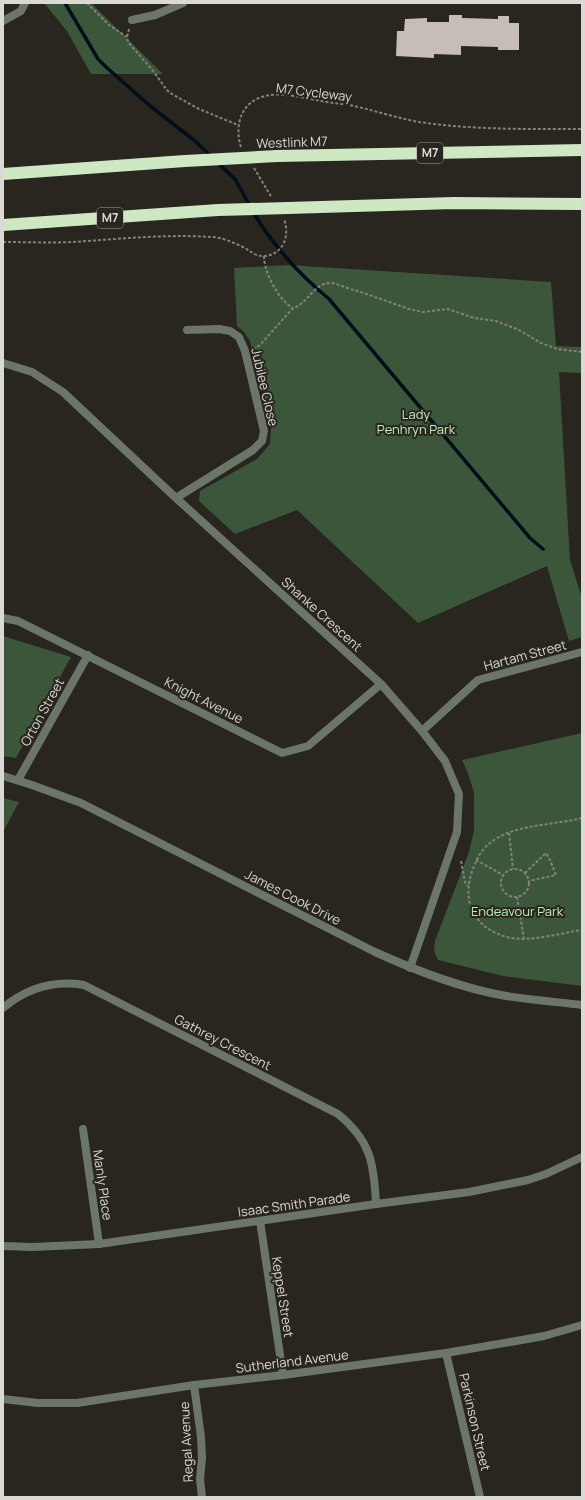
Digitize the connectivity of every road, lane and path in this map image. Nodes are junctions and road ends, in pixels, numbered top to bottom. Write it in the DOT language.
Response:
graph roads {
  1 [pos="25,3"];
  2 [pos="87,3"];
  3 [pos="183,3"];
  4 [pos="132,20"];
  5 [pos="3,21"];
  6 [pos="238,125"];
  7 [pos="582,129"];
  8 [pos="582,150"];
  9 [pos="244,152"];
  10 [pos="251,164"];
  11 [pos="3,174"];
  12 [pos="273,201"];
  13 [pos="582,204"];
  14 [pos="281,214"];
  15 [pos="3,225"];
  16 [pos="3,242"];
  17 [pos="264,256"];
  18 [pos="293,308"];
  19 [pos="187,330"];
  20 [pos="246,351"];
  21 [pos="582,352"];
  22 [pos="3,363"];
  23 [pos="176,498"];
  24 [pos="3,618"];
  25 [pos="582,652"];
  26 [pos="88,655"];
  27 [pos="381,684"];
  28 [pos="422,731"];
  29 [pos="3,776"];
  30 [pos="18,780"];
  31 [pos="582,818"];
  32 [pos="508,833"];
  33 [pos="476,860"];
  34 [pos="461,861"];
  35 [pos="513,869"];
  36 [pos="525,873"];
  37 [pos="503,876"];
  38 [pos="529,880"];
  39 [pos="468,886"];
  40 [pos="517,897"];
  41 [pos="582,930"];
  42 [pos="524,939"];
  43 [pos="410,968"];
  44 [pos="582,1005"];
  45 [pos="3,1008"];
  46 [pos="83,1129"];
  47 [pos="582,1157"];
  48 [pos="376,1204"];
  49 [pos="260,1221"];
  50 [pos="99,1244"];
  51 [pos="3,1246"];
  52 [pos="582,1325"];
  53 [pos="446,1353"];
  54 [pos="283,1375"];
  55 [pos="194,1385"];
  56 [pos="3,1399"];
  57 [pos="202,1497"];
  58 [pos="480,1497"];
  1 -- 5 [label="street"];
  2 -- 6 [label="path"];
  3 -- 4 [label="street"];
  6 -- 7 [label="path, M7 Cycleway"];
  6 -- 9 [label="path"];
  8 -- 11 [label="highway, Westlink M7 / M7"];
  10 -- 12 [label="path"];
  13 -- 15 [label="highway, M7"];
  14 -- 17 [label="path"];
  16 -- 17 [label="path"];
  17 -- 18 [label="path"];
  18 -- 20 [label="path"];
  18 -- 21 [label="path"];
  19 -- 20 [label="street, Jubilee Close"];
  20 -- 23 [label="street, Jubilee Close"];
  22 -- 23 [label="street, Shanke Crescent"];
  23 -- 27 [label="street, Shanke Crescent"];
  24 -- 26 [label="street, Knight Avenue"];
  25 -- 28 [label="street, Hartam Street"];
  26 -- 27 [label="street, Knight Avenue"];
  26 -- 30 [label="street, Orton Street"];
  27 -- 28 [label="street, Shanke Crescent"];
  28 -- 43 [label="street, Shanke Crescent"];
  29 -- 30 [label="street, James Cook Drive"];
  30 -- 43 [label="street, James Cook Drive"];
  31 -- 32 [label="path"];
  32 -- 33 [label="path"];
  32 -- 35 [label="path"];
  33 -- 37 [label="path"];
  33 -- 39 [label="path"];
  34 -- 39 [label="path"];
  35 -- 36 [label="path"];
  35 -- 37 [label="path"];
  36 -- 38 [label="path"];
  36 -- 38 [label="path"];
  37 -- 40 [label="path"];
  38 -- 40 [label="path"];
  39 -- 42 [label="path"];
  40 -- 42 [label="path"];
  41 -- 42 [label="path"];
  43 -- 44 [label="street, James Cook Drive"];
  45 -- 48 [label="street, Gathrey Crescent"];
  46 -- 50 [label="street, Manly Place"];
  47 -- 48 [label="street, Isaac Smith Parade"];
  48 -- 49 [label="street, Isaac Smith Parade"];
  49 -- 50 [label="street, Isaac Smith Parade"];
  49 -- 54 [label="street, Keppel Street"];
  50 -- 51 [label="street, Isaac Smith Parade"];
  52 -- 53 [label="street, Sutherland Avenue"];
  53 -- 54 [label="street, Sutherland Avenue"];
  53 -- 58 [label="street, Parkinson Street"];
  54 -- 55 [label="street, Sutherland Avenue"];
  55 -- 56 [label="street, Sutherland Avenue"];
  55 -- 57 [label="street, Regal Avenue"];
}
